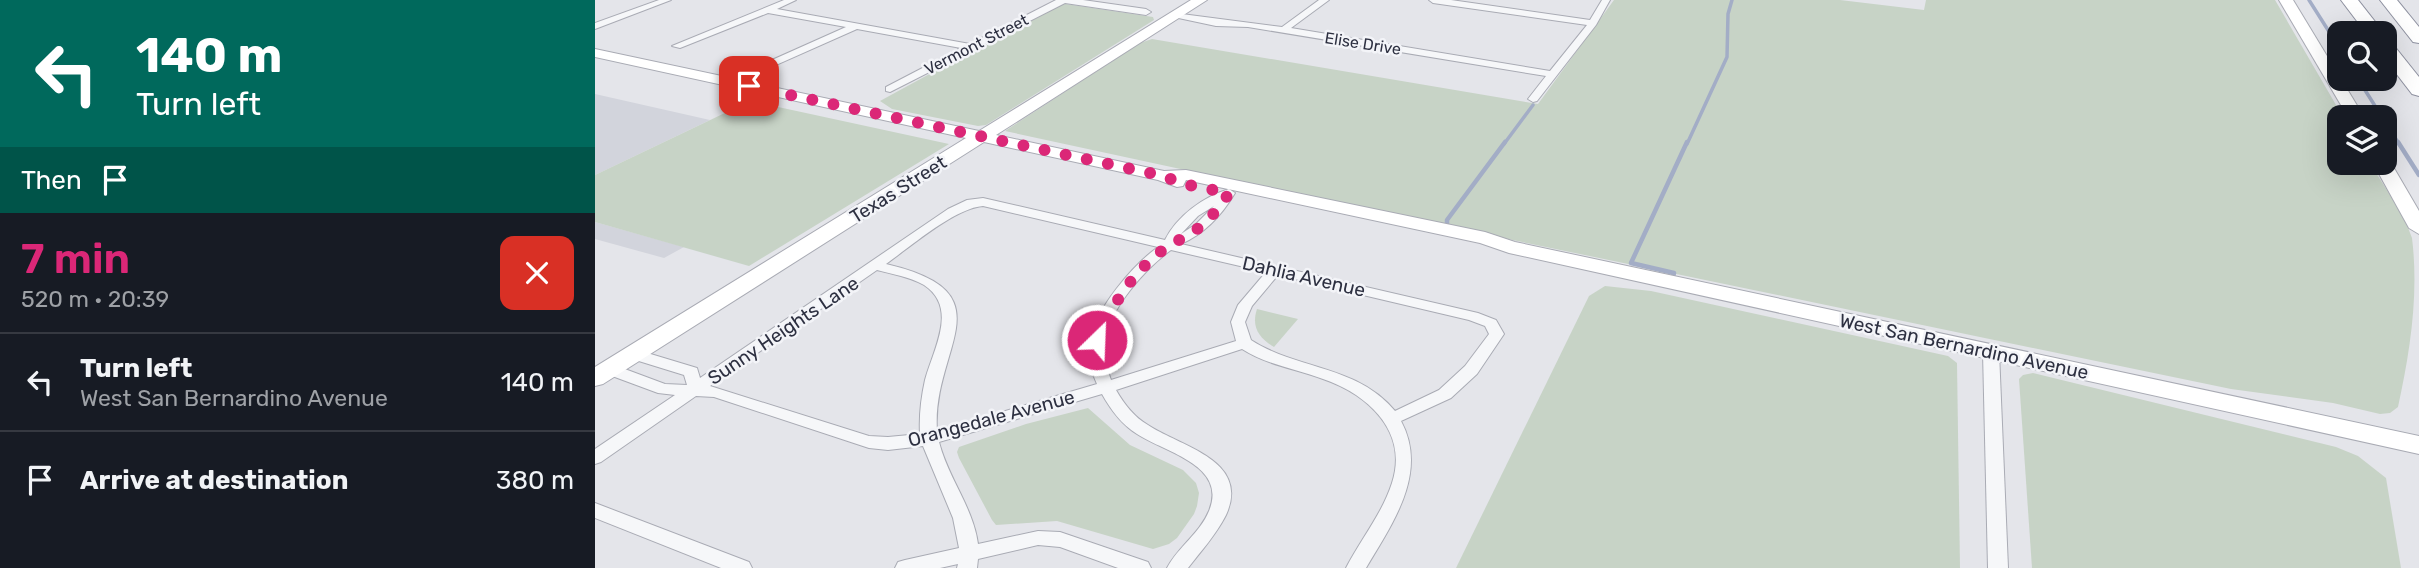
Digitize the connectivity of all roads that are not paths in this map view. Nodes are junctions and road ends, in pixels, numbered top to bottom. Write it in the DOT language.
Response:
graph roads {
  1 [pos="667,0"];
  2 [pos="792,0"];
  3 [pos="1064,0"];
  4 [pos="1200,0"];
  5 [pos="1325,0"];
  6 [pos="1433,0"];
  7 [pos="1606,0"];
  8 [pos="2286,0"];
  9 [pos="2349,0"];
  10 [pos="2388,0"];
  11 [pos="2401,0"];
  12 [pos="767,10"];
  13 [pos="1146,12"];
  14 [pos="1174,16"];
  15 [pos="2366,21"];
  16 [pos="1593,23"];
  17 [pos="595,26"];
  18 [pos="856,26"];
  19 [pos="2419,29"];
  20 [pos="1283,30"];
  21 [pos="2419,38"];
  22 [pos="677,46"];
  23 [pos="969,47"];
  24 [pos="595,53"];
  25 [pos="2397,62"];
  26 [pos="1552,74"];
  27 [pos="731,82"];
  28 [pos="890,89"];
  29 [pos="2419,90"];
  30 [pos="1533,99"];
  31 [pos="2349,105"];
  32 [pos="981,137"];
  33 [pos="2389,175"];
  34 [pos="1164,176"];
  35 [pos="1229,193"];
  36 [pos="971,203"];
  37 [pos="1349,209"];
  38 [pos="2419,228"];
  39 [pos="1169,245"];
  40 [pos="1509,247"];
  41 [pos="876,266"];
  42 [pos="1276,269"];
  43 [pos="1244,343"];
  44 [pos="1991,352"];
  45 [pos="634,354"];
  46 [pos="602,374"];
  47 [pos="1107,387"];
  48 [pos="696,390"];
  49 [pos="1394,418"];
  50 [pos="929,437"];
  51 [pos="2419,445"];
  52 [pos="595,458"];
  53 [pos="595,510"];
  54 [pos="969,560"];
  55 [pos="742,568"];
  56 [pos="905,568"];
  57 [pos="1141,568"];
  58 [pos="1177,568"];
  59 [pos="1356,568"];
  60 [pos="1998,568"];
  1 -- 17 [label="street"];
  2 -- 12 [label="street"];
  3 -- 13 [label="street"];
  3 -- 23 [label="street, Vermont Street"];
  4 -- 14 [label="main road, Texas Street"];
  5 -- 20 [label="street"];
  6 -- 16 [label="street"];
  7 -- 16 [label="street"];
  8 -- 31 [label="main road"];
  9 -- 15 [label="highway"];
  10 -- 21 [label="highway"];
  11 -- 19 [label="highway"];
  12 -- 18 [label="street"];
  12 -- 22 [label="street"];
  14 -- 20 [label="street, Elise Drive"];
  14 -- 32 [label="main road, Texas Street"];
  16 -- 26 [label="street"];
  18 -- 23 [label="street"];
  18 -- 27 [label="street"];
  20 -- 26 [label="street, Elise Drive"];
  23 -- 28 [label="street, Vermont Street"];
  24 -- 27 [label="main road, West San Bernardino Avenue"];
  25 -- 29 [label="highway"];
  26 -- 30 [label="street"];
  27 -- 32 [label="main road, West San Bernardino Avenue"];
  32 -- 34 [label="main road, West San Bernardino Avenue"];
  32 -- 45 [label="main road, Texas Street"];
  33 -- 38 [label="main road"];
  34 -- 35 [label="main road, West San Bernardino Avenue"];
  34 -- 37 [label="main road, West San Bernardino Avenue"];
  35 -- 37 [label="main road"];
  35 -- 39 [label="street"];
  35 -- 40 [label="main road, West San Bernardino Avenue"];
  36 -- 39 [label="street, Dahlia Avenue"];
  36 -- 41 [label="street, Sunny Heights Lane"];
  37 -- 40 [label="main road, West San Bernardino Avenue"];
  39 -- 42 [label="street, Dahlia Avenue"];
  39 -- 47 [label="street"];
  40 -- 44 [label="main road, West San Bernardino Avenue"];
  41 -- 48 [label="street, Sunny Heights Lane"];
  41 -- 50 [label="street"];
  42 -- 43 [label="street"];
  42 -- 49 [label="street, Dahlia Avenue"];
  43 -- 47 [label="street, Orangedale Avenue"];
  43 -- 49 [label="street"];
  44 -- 51 [label="main road, West San Bernardino Avenue"];
  44 -- 60 [label="street"];
  45 -- 46 [label="main road, Texas Street"];
  45 -- 48 [label="street"];
  46 -- 48 [label="street, Orangedale Avenue"];
  47 -- 50 [label="street, Orangedale Avenue"];
  47 -- 58 [label="street"];
  48 -- 50 [label="street, Orangedale Avenue"];
  48 -- 52 [label="street, Sunny Heights Lane"];
  49 -- 59 [label="street"];
  50 -- 54 [label="street"];
  53 -- 55 [label="street"];
  54 -- 56 [label="street"];
  54 -- 57 [label="street"];
}
